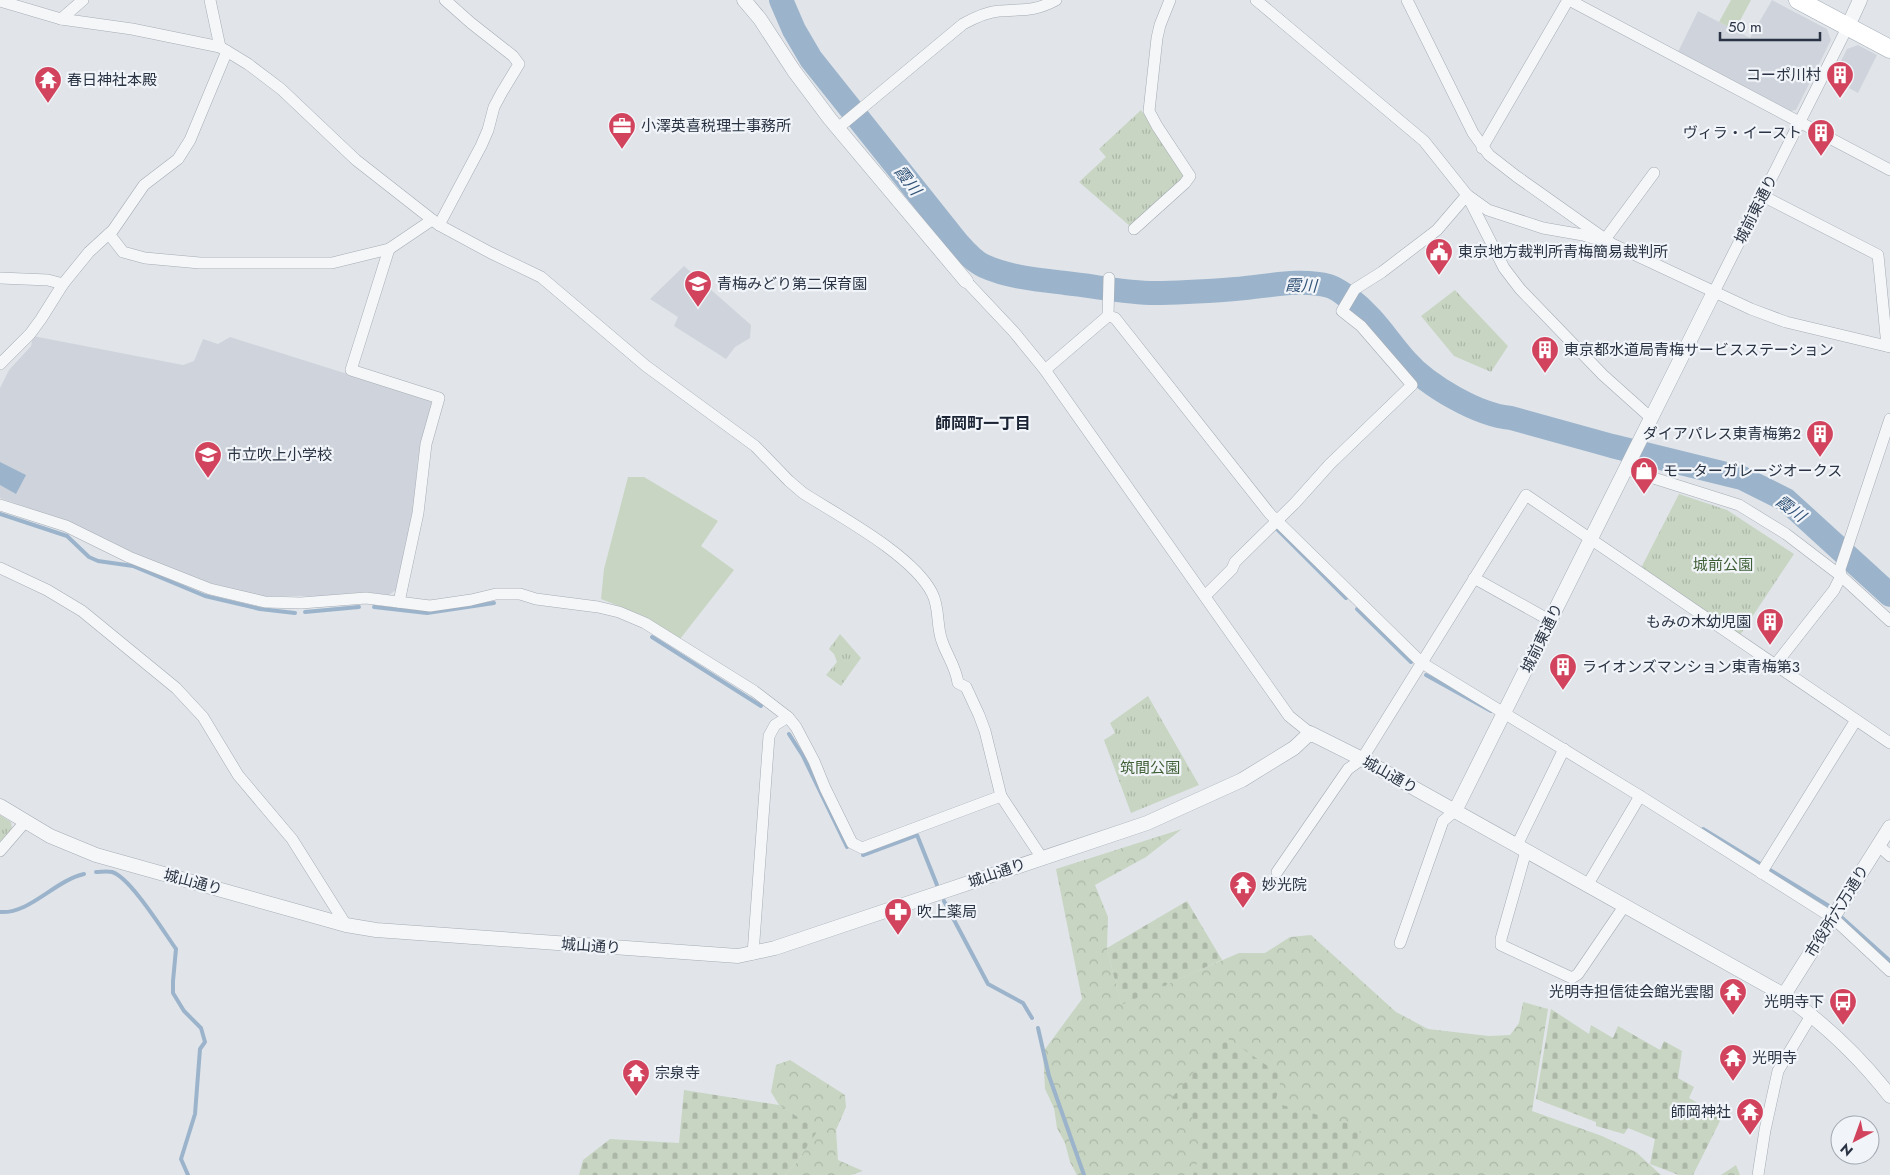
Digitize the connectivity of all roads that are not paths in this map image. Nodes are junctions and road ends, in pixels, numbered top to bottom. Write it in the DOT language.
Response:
graph roads {
  1 [pos="83,0"];
  2 [pos="210,0"];
  3 [pos="445,0"];
  4 [pos="744,0"];
  5 [pos="1056,0"];
  6 [pos="1170,0"];
  7 [pos="1256,0"];
  8 [pos="1408,0"];
  9 [pos="1568,0"];
  10 [pos="1798,0"];
  11 [pos="1860,0"];
  12 [pos="0,1"];
  13 [pos="61,19"];
  14 [pos="1848,26"];
  15 [pos="224,49"];
  16 [pos="1890,49"];
  17 [pos="1799,123"];
  18 [pos="842,124"];
  19 [pos="1482,148"];
  20 [pos="1890,170"];
  21 [pos="1654,173"];
  22 [pos="1467,195"];
  23 [pos="1763,196"];
  24 [pos="436,222"];
  25 [pos="1134,229"];
  26 [pos="109,234"];
  27 [pos="1609,241"];
  28 [pos="389,249"];
  29 [pos="0,278"];
  30 [pos="1109,278"];
  31 [pos="966,281"];
  32 [pos="63,284"];
  33 [pos="1714,292"];
  34 [pos="1108,316"];
  35 [pos="1889,347"];
  36 [pos="0,365"];
  37 [pos="1045,370"];
  38 [pos="1651,418"];
  39 [pos="1890,419"];
  40 [pos="1885,450"];
  41 [pos="1626,467"];
  42 [pos="0,505"];
  43 [pos="1276,520"];
  44 [pos="1590,538"];
  45 [pos="0,568"];
  46 [pos="1841,572"];
  47 [pos="1474,578"];
  48 [pos="1205,596"];
  49 [pos="399,602"];
  50 [pos="1551,620"];
  51 [pos="1890,621"];
  52 [pos="1422,663"];
  53 [pos="1775,665"];
  54 [pos="1504,713"];
  55 [pos="788,717"];
  56 [pos="1856,720"];
  57 [pos="1310,733"];
  58 [pos="1890,744"];
  59 [pos="1564,749"];
  60 [pos="1362,759"];
  61 [pos="1002,796"];
  62 [pos="1640,796"];
  63 [pos="0,806"];
  64 [pos="1455,811"];
  65 [pos="25,822"];
  66 [pos="1890,828"];
  67 [pos="1879,846"];
  68 [pos="1522,848"];
  69 [pos="0,851"];
  70 [pos="1890,856"];
  71 [pos="1042,858"];
  72 [pos="1277,872"];
  73 [pos="1761,872"];
  74 [pos="1588,884"];
  75 [pos="1625,905"];
  76 [pos="1836,913"];
  77 [pos="346,925"];
  78 [pos="1400,943"];
  79 [pos="753,954"];
  80 [pos="1890,971"];
  81 [pos="1784,995"];
  82 [pos="1812,1014"];
  83 [pos="1890,1096"];
  84 [pos="1758,1175"];
  1 -- 13 [label="street"];
  2 -- 15 [label="street"];
  3 -- 24 [label="street"];
  4 -- 18 [label="street"];
  5 -- 18 [label="street"];
  6 -- 25 [label="street"];
  7 -- 22 [label="street"];
  8 -- 19 [label="street"];
  9 -- 17 [label="street"];
  9 -- 19 [label="street"];
  10 -- 14 [label="main road"];
  11 -- 14 [label="street, 城前東通り"];
  12 -- 13 [label="street"];
  13 -- 15 [label="street"];
  14 -- 16 [label="main road"];
  14 -- 17 [label="street, 城前東通り"];
  15 -- 24 [label="street"];
  15 -- 26 [label="street"];
  17 -- 20 [label="street"];
  17 -- 23 [label="street, 城前東通り"];
  18 -- 31 [label="street"];
  19 -- 27 [label="street"];
  21 -- 27 [label="street"];
  22 -- 27 [label="street"];
  22 -- 38 [label="street"];
  22 -- 43 [label="street"];
  23 -- 33 [label="street, 城前東通り"];
  23 -- 35 [label="street"];
  24 -- 28 [label="street"];
  24 -- 61 [label="street"];
  26 -- 28 [label="street"];
  26 -- 32 [label="street"];
  27 -- 33 [label="street"];
  28 -- 49 [label="street"];
  29 -- 32 [label="street"];
  30 -- 34 [label="street"];
  31 -- 37 [label="street"];
  32 -- 36 [label="street"];
  33 -- 35 [label="street"];
  33 -- 38 [label="street, 城前東通り"];
  34 -- 37 [label="street"];
  34 -- 43 [label="street"];
  37 -- 48 [label="street"];
  38 -- 41 [label="street, 城前東通り"];
  39 -- 40 [label="street"];
  40 -- 46 [label="street"];
  41 -- 44 [label="street, 城前東通り"];
  41 -- 46 [label="street"];
  42 -- 49 [label="street"];
  43 -- 48 [label="street"];
  43 -- 52 [label="street"];
  44 -- 47 [label="street"];
  44 -- 50 [label="street, 城前東通り"];
  44 -- 53 [label="street"];
  45 -- 77 [label="street"];
  46 -- 51 [label="street"];
  46 -- 53 [label="street"];
  47 -- 50 [label="street"];
  47 -- 52 [label="street"];
  48 -- 57 [label="street"];
  49 -- 55 [label="street"];
  50 -- 54 [label="street, 城前東通り"];
  52 -- 54 [label="street"];
  52 -- 60 [label="street"];
  53 -- 56 [label="street"];
  54 -- 59 [label="street"];
  54 -- 64 [label="street, 城前東通り"];
  55 -- 61 [label="street"];
  55 -- 79 [label="street"];
  56 -- 58 [label="street"];
  56 -- 73 [label="street"];
  57 -- 60 [label="street, 城山通り"];
  57 -- 71 [label="street, 城山通り"];
  59 -- 62 [label="street"];
  59 -- 68 [label="street"];
  60 -- 64 [label="street, 城山通り"];
  60 -- 72 [label="street"];
  61 -- 71 [label="street"];
  62 -- 73 [label="street"];
  62 -- 74 [label="street"];
  63 -- 65 [label="street, 城山通り"];
  64 -- 68 [label="street, 城山通り"];
  64 -- 78 [label="street"];
  65 -- 69 [label="street"];
  65 -- 77 [label="street, 城山通り"];
  66 -- 67 [label="street, 市役所六万通り"];
  67 -- 70 [label="street"];
  67 -- 76 [label="street, 市役所六万通り"];
  68 -- 74 [label="street, 城山通り"];
  68 -- 75 [label="street"];
  71 -- 79 [label="street, 城山通り"];
  73 -- 76 [label="street"];
  74 -- 75 [label="street, 城山通り"];
  75 -- 81 [label="street, 城山通り"];
  76 -- 80 [label="street"];
  76 -- 81 [label="street, 市役所六万通り"];
  77 -- 79 [label="street, 城山通り"];
  81 -- 82 [label="street, 城山通り"];
  82 -- 83 [label="street, 城山通り"];
  82 -- 84 [label="street"];
}
